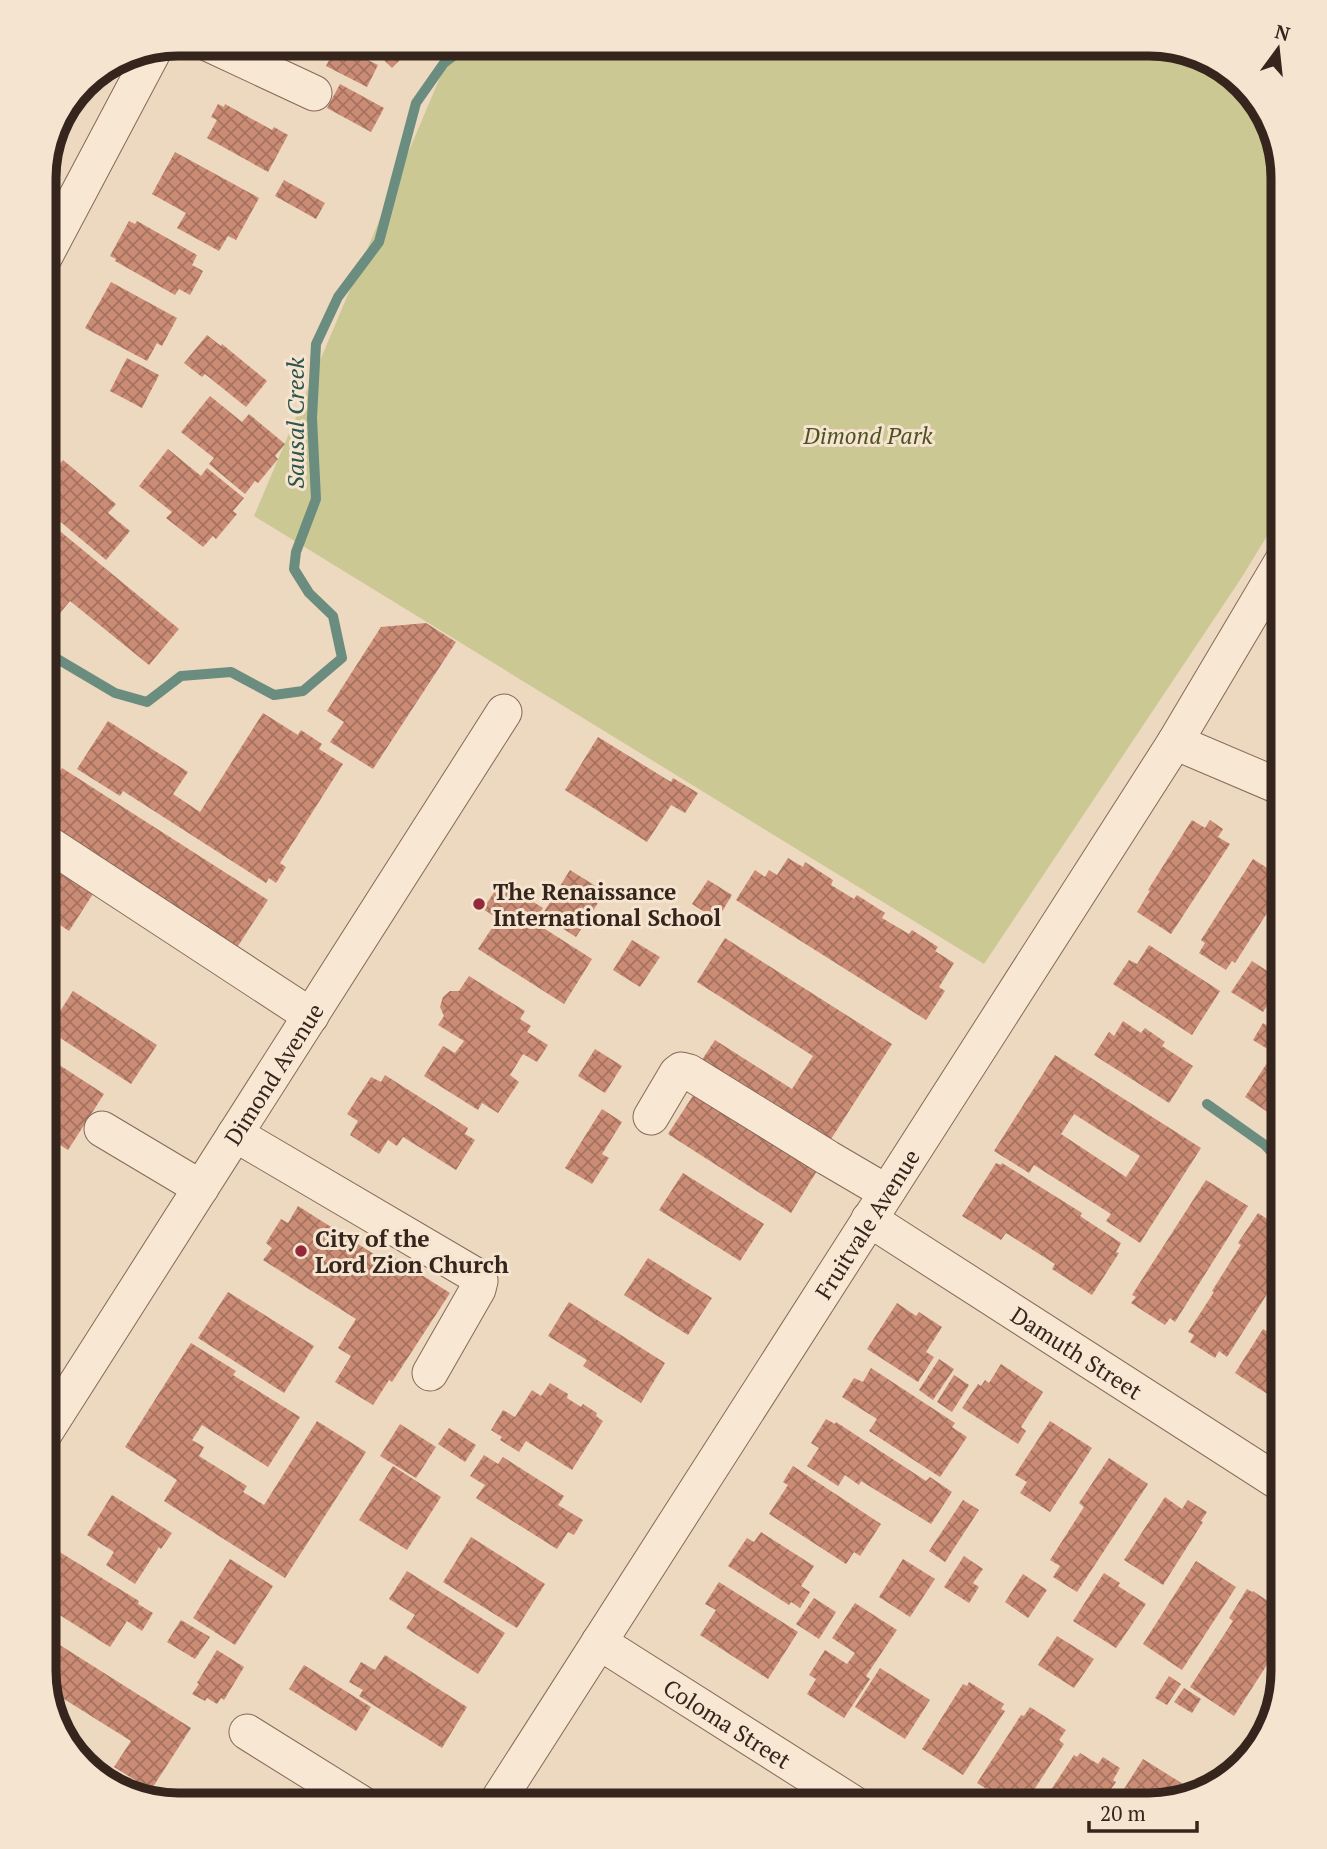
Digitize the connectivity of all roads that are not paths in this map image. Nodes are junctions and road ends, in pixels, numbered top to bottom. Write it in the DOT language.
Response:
graph roads {
  1 [pos="235,56"];
  2 [pos="149,60"];
  3 [pos="314,93"];
  4 [pos="56,235"];
  5 [pos="1271,580"];
  6 [pos="504,712"];
  7 [pos="1175,742"];
  8 [pos="1271,783"];
  9 [pos="56,849"];
  10 [pos="311,1016"];
  11 [pos="650,1117"];
  12 [pos="102,1129"];
  13 [pos="235,1134"];
  14 [pos="201,1188"];
  15 [pos="878,1205"];
  16 [pos="430,1373"];
  17 [pos="56,1415"];
  18 [pos="1271,1477"];
  19 [pos="600,1642"];
  20 [pos="247,1732"];
  21 [pos="344,1793"];
  22 [pos="503,1793"];
  23 [pos="837,1793"];
  1 -- 3 [label="street"];
  2 -- 4 [label="street"];
  5 -- 7 [label="street, Fruitvale Avenue"];
  6 -- 10 [label="street, Dimond Avenue"];
  7 -- 8 [label="street"];
  7 -- 15 [label="street, Fruitvale Avenue"];
  9 -- 10 [label="street"];
  10 -- 13 [label="street, Dimond Avenue"];
  11 -- 15 [label="street, Damuth Street"];
  12 -- 14 [label="street"];
  13 -- 14 [label="street, Dimond Avenue"];
  13 -- 16 [label="street"];
  14 -- 17 [label="street, Dimond Avenue"];
  15 -- 18 [label="street, Damuth Street"];
  15 -- 19 [label="street, Fruitvale Avenue"];
  19 -- 22 [label="street, Fruitvale Avenue"];
  19 -- 23 [label="street, Coloma Street"];
  20 -- 21 [label="street"];
}
